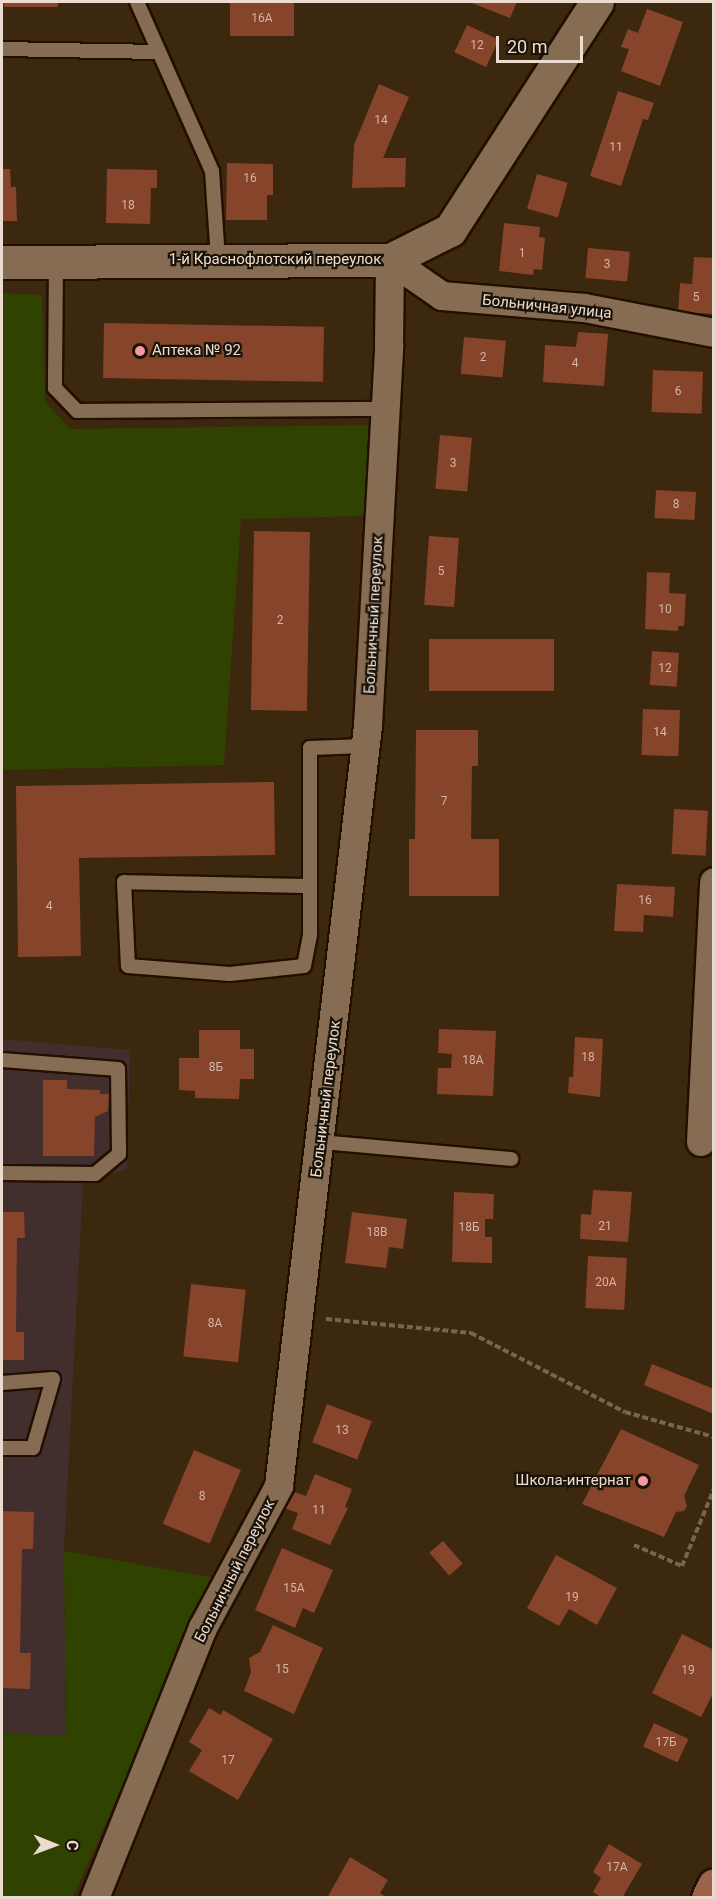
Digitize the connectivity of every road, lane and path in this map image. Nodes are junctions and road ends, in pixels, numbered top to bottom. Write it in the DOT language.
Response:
graph roads {
  1 [pos="137,2"];
  2 [pos="597,2"];
  3 [pos="2,49"];
  4 [pos="159,52"];
  5 [pos="218,258"];
  6 [pos="390,260"];
  7 [pos="56,261"];
  8 [pos="2,262"];
  9 [pos="714,333"];
  10 [pos="386,409"];
  11 [pos="365,746"];
  12 [pos="714,882"];
  13 [pos="309,886"];
  14 [pos="2,1060"];
  15 [pos="321,1142"];
  16 [pos="701,1142"];
  17 [pos="511,1159"];
  18 [pos="2,1173"];
  19 [pos="298,1317"];
  20 [pos="2,1383"];
  21 [pos="714,1437"];
  22 [pos="2,1448"];
  23 [pos="714,1489"];
  24 [pos="634,1545"];
  25 [pos="714,1886"];
  26 [pos="95,1898"];
  27 [pos="708,1898"];
  1 -- 4 [label="lane"];
  2 -- 6 [label="street, 1-й Краснофлотский переулок"];
  3 -- 4 [label="lane"];
  4 -- 5 [label="lane"];
  5 -- 6 [label="street, 1-й Краснофлотский переулок"];
  5 -- 7 [label="street, 1-й Краснофлотский переулок"];
  6 -- 9 [label="street, Больничная улица"];
  6 -- 10 [label="street, Больничный переулок"];
  7 -- 8 [label="street, 1-й Краснофлотский переулок"];
  7 -- 10 [label="lane"];
  10 -- 11 [label="street, Больничный переулок"];
  11 -- 13 [label="lane"];
  11 -- 15 [label="street, Больничный переулок"];
  12 -- 16 [label="street"];
  13 -- 13 [label="lane"];
  14 -- 18 [label="lane"];
  15 -- 17 [label="lane"];
  15 -- 19 [label="street, Больничный переулок"];
  19 -- 21 [label="path"];
  19 -- 26 [label="street, Больничный переулок"];
  20 -- 22 [label="lane"];
  23 -- 24 [label="path"];
  25 -- 27 [label="main road"];
}
